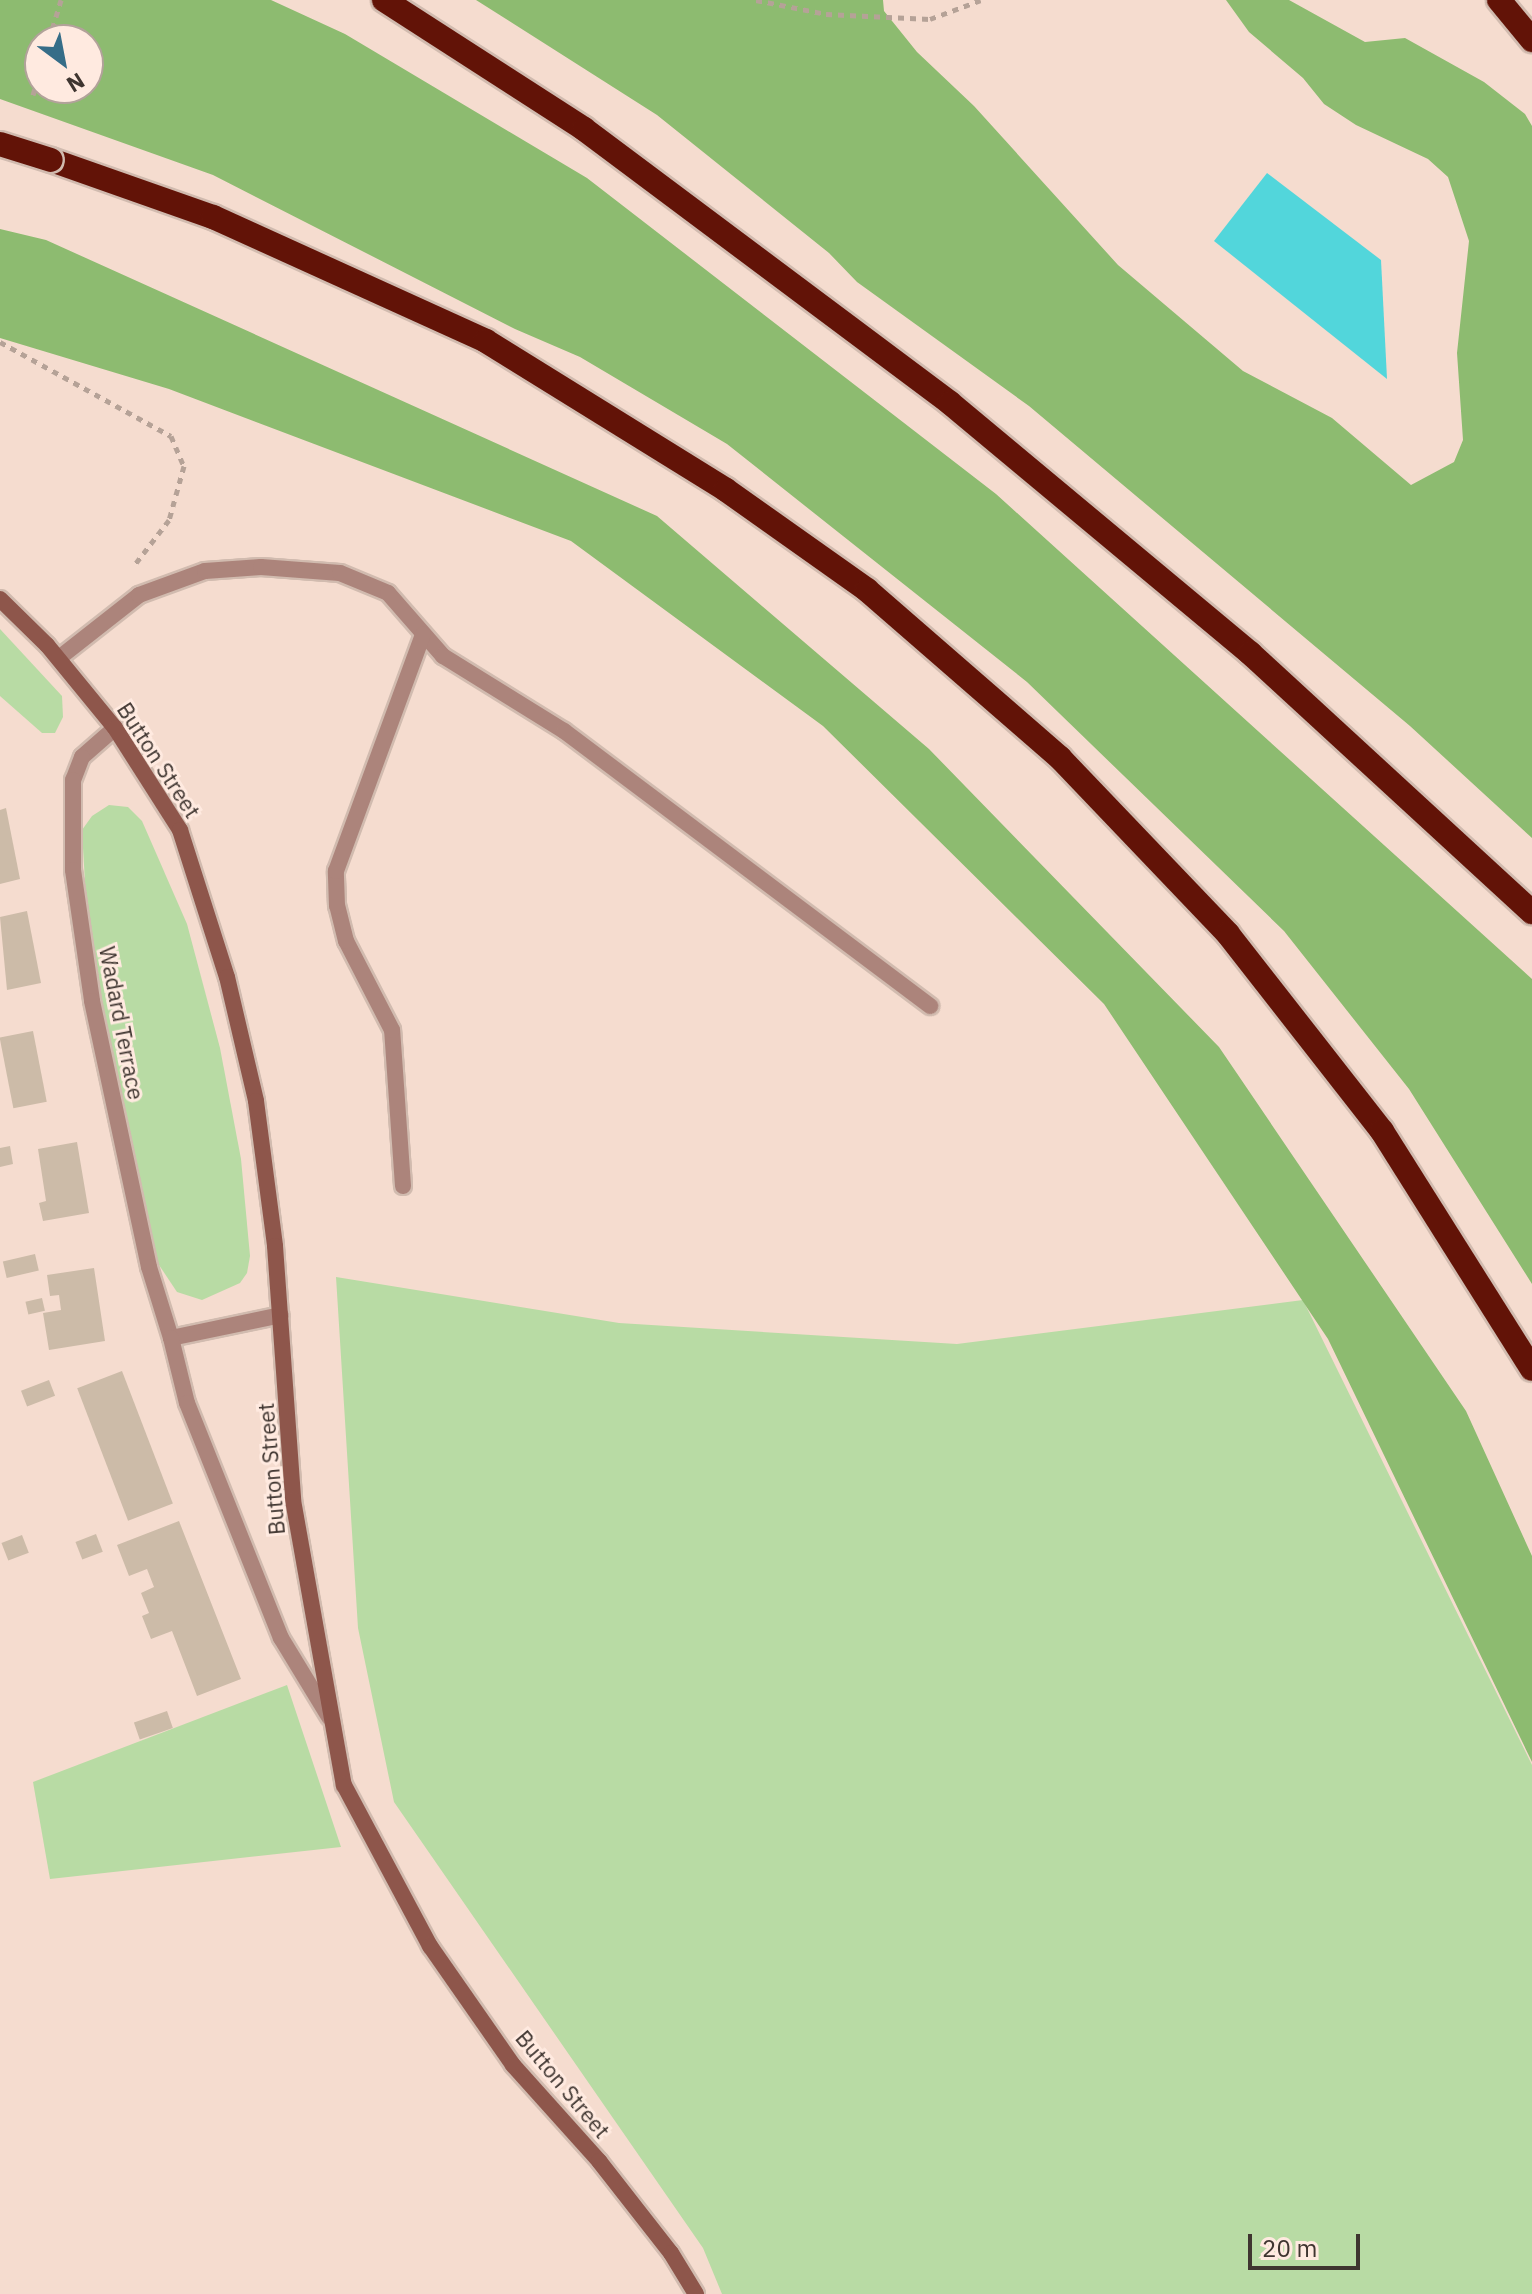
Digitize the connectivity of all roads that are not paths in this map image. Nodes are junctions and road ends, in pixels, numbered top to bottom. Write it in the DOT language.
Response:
graph roads {
  1 [pos="384,0"];
  2 [pos="1499,0"];
  3 [pos="1532,40"];
  4 [pos="0,144"];
  5 [pos="0,599"];
  6 [pos="423,635"];
  7 [pos="59,658"];
  8 [pos="115,728"];
  9 [pos="1532,912"];
  10 [pos="930,1006"];
  11 [pos="403,1186"];
  12 [pos="281,1315"];
  13 [pos="171,1338"];
  14 [pos="1532,1369"];
  15 [pos="329,1717"];
  16 [pos="696,2294"];
  1 -- 9 [label="highway"];
  2 -- 3 [label="highway"];
  4 -- 14 [label="highway, bridge"];
  5 -- 7 [label="street, Button Street"];
  6 -- 7 [label="street"];
  6 -- 10 [label="street"];
  6 -- 11 [label="street"];
  7 -- 8 [label="street, Button Street"];
  8 -- 12 [label="street, Button Street"];
  8 -- 13 [label="street, Wadard Terrace"];
  12 -- 13 [label="street"];
  12 -- 15 [label="street, Button Street"];
  13 -- 15 [label="street, Wadard Terrace"];
  15 -- 16 [label="street, Button Street"];
}
